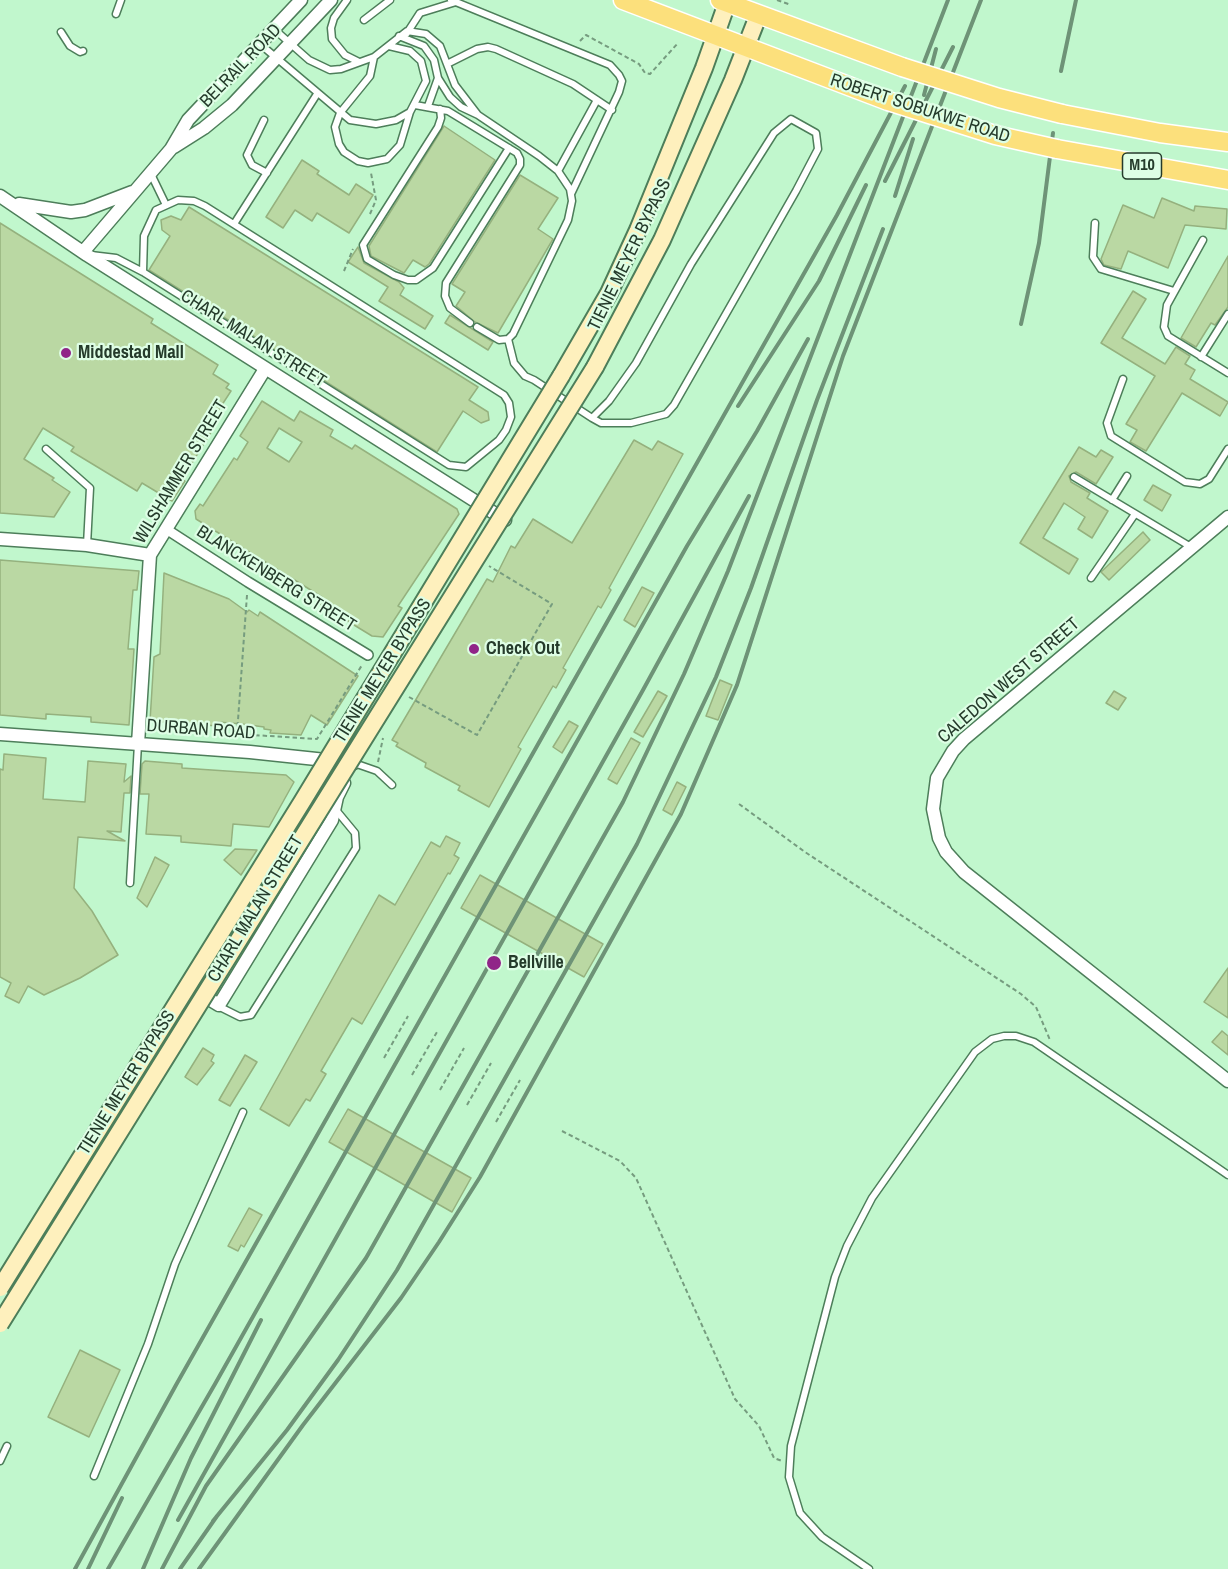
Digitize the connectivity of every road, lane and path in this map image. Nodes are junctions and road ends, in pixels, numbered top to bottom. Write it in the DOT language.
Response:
graph roads {
  1 [pos="121,0"];
  2 [pos="301,0"];
  3 [pos="331,0"];
  4 [pos="347,0"];
  5 [pos="390,0"];
  6 [pos="623,0"];
  7 [pos="777,0"];
  8 [pos="454,1"];
  9 [pos="724,1"];
  10 [pos="791,5"];
  11 [pos="116,14"];
  12 [pos="758,16"];
  13 [pos="364,20"];
  14 [pos="274,29"];
  15 [pos="61,32"];
  16 [pos="407,35"];
  17 [pos="716,36"];
  18 [pos="290,43"];
  19 [pos="678,43"];
  20 [pos="260,44"];
  21 [pos="389,46"];
  22 [pos="746,48"];
  23 [pos="574,50"];
  24 [pos="83,51"];
  25 [pos="374,57"];
  26 [pos="276,58"];
  27 [pos="359,62"];
  28 [pos="447,64"];
  29 [pos="438,78"];
  30 [pos="317,94"];
  31 [pos="597,100"];
  32 [pos="415,105"];
  33 [pos="428,106"];
  34 [pos="440,109"];
  35 [pos="612,110"];
  36 [pos="410,112"];
  37 [pos="340,113"];
  38 [pos="478,115"];
  39 [pos="264,120"];
  40 [pos="1228,142"];
  41 [pos="509,148"];
  42 [pos="171,149"];
  43 [pos="368,163"];
  44 [pos="558,171"];
  45 [pos="150,172"];
  46 [pos="267,173"];
  47 [pos="1228,180"];
  48 [pos="133,192"];
  49 [pos="571,195"];
  50 [pos="0,196"];
  51 [pos="12,203"];
  52 [pos="165,203"];
  53 [pos="365,223"];
  54 [pos="1095,223"];
  55 [pos="234,224"];
  56 [pos="357,240"];
  57 [pos="1203,240"];
  58 [pos="85,254"];
  59 [pos="344,271"];
  60 [pos="143,272"];
  61 [pos="1174,291"];
  62 [pos="1228,314"];
  63 [pos="470,322"];
  64 [pos="477,327"];
  65 [pos="508,339"];
  66 [pos="1201,357"];
  67 [pos="265,369"];
  68 [pos="1228,373"];
  69 [pos="1123,379"];
  70 [pos="592,418"];
  71 [pos="1228,448"];
  72 [pos="46,449"];
  73 [pos="1127,476"];
  74 [pos="1074,477"];
  75 [pos="1112,500"];
  76 [pos="490,508"];
  77 [pos="1135,514"];
  78 [pos="1228,517"];
  79 [pos="166,530"];
  80 [pos="0,539"];
  81 [pos="87,545"];
  82 [pos="1191,548"];
  83 [pos="150,555"];
  84 [pos="486,565"];
  85 [pos="1091,578"];
  86 [pos="248,582"];
  87 [pos="368,655"];
  88 [pos="406,695"];
  89 [pos="0,734"];
  90 [pos="384,734"];
  91 [pos="138,744"];
  92 [pos="331,760"];
  93 [pos="354,763"];
  94 [pos="377,771"];
  95 [pos="392,785"];
  96 [pos="739,804"];
  97 [pos="336,810"];
  98 [pos="130,884"];
  99 [pos="218,1005"];
  100 [pos="408,1016"];
  101 [pos="437,1032"];
  102 [pos="464,1048"];
  103 [pos="1052,1053"];
  104 [pos="384,1058"];
  105 [pos="491,1063"];
  106 [pos="412,1074"];
  107 [pos="520,1080"];
  108 [pos="1228,1081"];
  109 [pos="440,1090"];
  110 [pos="467,1105"];
  111 [pos="243,1112"];
  112 [pos="496,1122"];
  113 [pos="562,1131"];
  114 [pos="1228,1175"];
  115 [pos="0,1288"];
  116 [pos="0,1324"];
  117 [pos="7,1446"];
  118 [pos="0,1461"];
  119 [pos="788,1465"];
  120 [pos="94,1476"];
  121 [pos="869,1569"];
  1 -- 11 [label="lane"];
  2 -- 14 [label="street, BELRAIL ROAD"];
  3 -- 18 [label="street, BELRAIL ROAD"];
  4 -- 27 [label="lane"];
  5 -- 13 [label="lane"];
  6 -- 17 [label="main road, ROBERT SOBUKWE ROAD / M10"];
  7 -- 10 [label="path"];
  8 -- 16 [label="lane"];
  8 -- 23 [label="lane"];
  9 -- 12 [label="main road, ROBERT SOBUKWE ROAD / M10"];
  9 -- 17 [label="main road, TIENIE MEYER BYPASS"];
  12 -- 22 [label="main road, TIENIE MEYER BYPASS"];
  12 -- 40 [label="main road, ROBERT SOBUKWE ROAD / M10, bridge"];
  14 -- 18 [label="lane"];
  14 -- 20 [label="street, BELRAIL ROAD"];
  15 -- 24 [label="lane"];
  16 -- 21 [label="lane"];
  16 -- 28 [label="lane"];
  16 -- 29 [label="lane"];
  17 -- 22 [label="main road, ROBERT SOBUKWE ROAD / M10"];
  17 -- 115 [label="main road, TIENIE MEYER BYPASS, bridge"];
  18 -- 26 [label="street, BELRAIL ROAD"];
  18 -- 27 [label="lane"];
  19 -- 23 [label="path"];
  20 -- 26 [label="lane"];
  20 -- 42 [label="street, BELRAIL ROAD"];
  21 -- 25 [label="lane"];
  21 -- 32 [label="lane"];
  22 -- 47 [label="main road, ROBERT SOBUKWE ROAD / M10, bridge"];
  22 -- 116 [label="main road, TIENIE MEYER BYPASS, bridge"];
  23 -- 35 [label="lane"];
  25 -- 27 [label="lane"];
  25 -- 37 [label="lane"];
  26 -- 30 [label="lane"];
  26 -- 42 [label="street, BELRAIL ROAD"];
  28 -- 31 [label="lane"];
  28 -- 38 [label="lane"];
  29 -- 33 [label="lane"];
  29 -- 38 [label="lane"];
  30 -- 37 [label="lane"];
  30 -- 46 [label="lane"];
  31 -- 35 [label="lane"];
  31 -- 44 [label="lane"];
  32 -- 33 [label="lane"];
  32 -- 36 [label="lane"];
  33 -- 34 [label="lane"];
  34 -- 41 [label="lane"];
  34 -- 41 [label="lane"];
  35 -- 49 [label="lane"];
  36 -- 37 [label="lane"];
  36 -- 43 [label="lane"];
  37 -- 43 [label="lane"];
  38 -- 44 [label="lane"];
  39 -- 46 [label="lane"];
  41 -- 63 [label="lane"];
  42 -- 45 [label="street, BELRAIL ROAD"];
  43 -- 53 [label="path"];
  44 -- 49 [label="lane"];
  45 -- 48 [label="street, BELRAIL ROAD"];
  45 -- 52 [label="lane"];
  46 -- 55 [label="lane"];
  48 -- 51 [label="street"];
  48 -- 58 [label="street, BELRAIL ROAD"];
  49 -- 65 [label="lane"];
  50 -- 51 [label="street, CHARL MALAN STREET"];
  51 -- 58 [label="street, CHARL MALAN STREET"];
  52 -- 55 [label="lane"];
  52 -- 60 [label="lane"];
  54 -- 61 [label="lane"];
  55 -- 60 [label="lane"];
  56 -- 59 [label="path"];
  57 -- 61 [label="lane"];
  58 -- 60 [label="lane"];
  58 -- 67 [label="street, CHARL MALAN STREET"];
  61 -- 66 [label="lane"];
  62 -- 66 [label="lane"];
  64 -- 65 [label="lane"];
  65 -- 70 [label="lane"];
  66 -- 68 [label="lane"];
  67 -- 76 [label="street, CHARL MALAN STREET"];
  67 -- 79 [label="street, WILSHAMMER STREET"];
  69 -- 71 [label="lane"];
  70 -- 70 [label="lane"];
  72 -- 81 [label="lane"];
  73 -- 75 [label="lane"];
  74 -- 75 [label="lane"];
  75 -- 77 [label="lane"];
  76 -- 92 [label="street, CHARL MALAN STREET"];
  76 -- 93 [label="street, CHARL MALAN STREET"];
  77 -- 82 [label="lane"];
  77 -- 85 [label="lane"];
  78 -- 82 [label="street, CALEDON WEST STREET"];
  79 -- 83 [label="street, WILSHAMMER STREET"];
  79 -- 86 [label="street, BLANCKENBERG STREET"];
  80 -- 81 [label="street"];
  81 -- 83 [label="street"];
  82 -- 108 [label="street, CALEDON WEST STREET"];
  83 -- 91 [label="street, WILSHAMMER STREET"];
  84 -- 88 [label="path"];
  86 -- 87 [label="street, BLANCKENBERG STREET"];
  86 -- 87 [label="path"];
  89 -- 91 [label="street, DURBAN ROAD"];
  90 -- 94 [label="path"];
  91 -- 92 [label="street, DURBAN ROAD"];
  91 -- 98 [label="lane"];
  92 -- 93 [label="street, DURBAN ROAD"];
  92 -- 99 [label="street, CHARL MALAN STREET"];
  93 -- 94 [label="lane, DURBAN ROAD"];
  93 -- 97 [label="street, CHARL MALAN STREET"];
  94 -- 95 [label="lane, DURBAN ROAD"];
  96 -- 103 [label="path"];
  97 -- 99 [label="street, CHARL MALAN STREET"];
  97 -- 99 [label="lane"];
  100 -- 104 [label="path"];
  101 -- 106 [label="path"];
  102 -- 109 [label="path"];
  103 -- 114 [label="lane"];
  103 -- 119 [label="lane"];
  105 -- 110 [label="path"];
  107 -- 112 [label="path"];
  111 -- 120 [label="lane"];
  113 -- 119 [label="path"];
  117 -- 118 [label="lane"];
  119 -- 121 [label="lane"];
}
